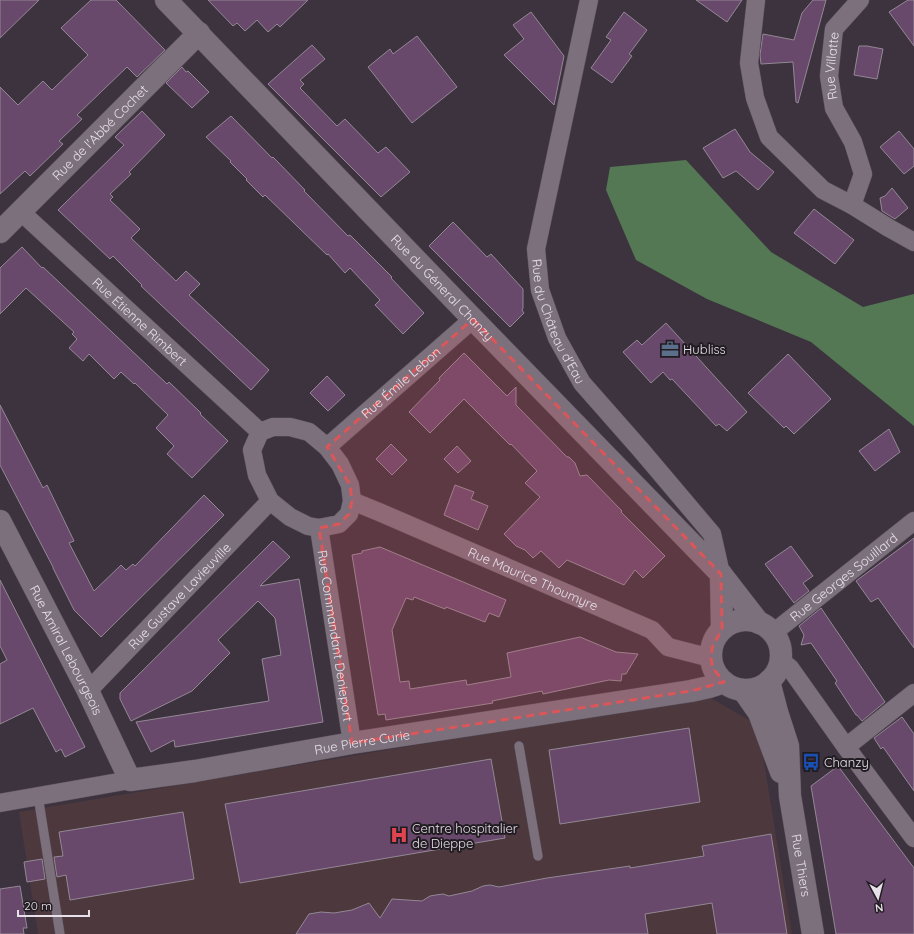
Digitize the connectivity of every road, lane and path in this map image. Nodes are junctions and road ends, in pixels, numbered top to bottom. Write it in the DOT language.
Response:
graph roads {
  1 [pos="166,0"];
  2 [pos="589,0"];
  3 [pos="756,0"];
  4 [pos="860,0"];
  5 [pos="199,33"];
  6 [pos="852,205"];
  7 [pos="20,211"];
  8 [pos="0,232"];
  9 [pos="914,242"];
  10 [pos="473,319"];
  11 [pos="260,432"];
  12 [pos="327,446"];
  13 [pos="270,501"];
  14 [pos="352,501"];
  15 [pos="0,521"];
  16 [pos="914,521"];
  17 [pos="319,528"];
  18 [pos="721,574"];
  19 [pos="766,628"];
  20 [pos="722,629"];
  21 [pos="711,658"];
  22 [pos="780,660"];
  23 [pos="769,681"];
  24 [pos="734,686"];
  25 [pos="88,691"];
  26 [pos="914,693"];
  27 [pos="352,743"];
  28 [pos="519,746"];
  29 [pos="846,747"];
  30 [pos="130,780"];
  31 [pos="38,796"];
  32 [pos="790,796"];
  33 [pos="0,803"];
  34 [pos="914,838"];
  35 [pos="538,856"];
  36 [pos="60,934"];
  37 [pos="812,934"];
  1 -- 5 [label="main road, Rue du Géneral Chanzy"];
  2 -- 18 [label="street, Rue du Château d'Eau"];
  3 -- 6 [label="street"];
  4 -- 6 [label="street, Rue Villatte"];
  5 -- 7 [label="main road, Rue de l'Abbé Cochet"];
  5 -- 10 [label="main road, Rue du Géneral Chanzy"];
  6 -- 9 [label="street"];
  7 -- 8 [label="main road, Rue de l'Abbé Cochet"];
  7 -- 11 [label="street, Rue Étienne Rimbert"];
  10 -- 12 [label="street, Rue Émile Lebon"];
  10 -- 18 [label="main road, Rue du Géneral Chanzy"];
  11 -- 12 [label="street"];
  11 -- 13 [label="street"];
  12 -- 14 [label="street"];
  13 -- 17 [label="street"];
  13 -- 25 [label="street, Rue Gustave Lavieuville"];
  14 -- 17 [label="street"];
  14 -- 21 [label="street, Rue Maurice Thoumyre"];
  15 -- 25 [label="main road, Rue Amiral Lebourgeois"];
  16 -- 19 [label="street, Rue Georges Souillard"];
  17 -- 27 [label="street, Rue Commandant Denieport"];
  18 -- 19 [label="main road, Rue du Géneral Chanzy"];
  18 -- 20 [label="main road"];
  19 -- 20 [label="main road"];
  19 -- 22 [label="main road"];
  20 -- 21 [label="main road"];
  21 -- 24 [label="main road"];
  22 -- 23 [label="main road"];
  22 -- 29 [label="street"];
  23 -- 24 [label="main road"];
  23 -- 32 [label="main road, Rue Thiers"];
  24 -- 27 [label="main road, Rue Pierre Curie"];
  24 -- 32 [label="main road, Rue Thiers"];
  25 -- 30 [label="main road, Rue Amiral Lebourgeois"];
  26 -- 29 [label="street"];
  27 -- 30 [label="main road, Rue Pierre Curie"];
  28 -- 35 [label="lane"];
  29 -- 34 [label="street"];
  30 -- 31 [label="street, Rue Pierre Curie"];
  31 -- 33 [label="street, Rue Pierre Curie"];
  31 -- 36 [label="lane"];
  32 -- 37 [label="main road, Rue Thiers"];
}
